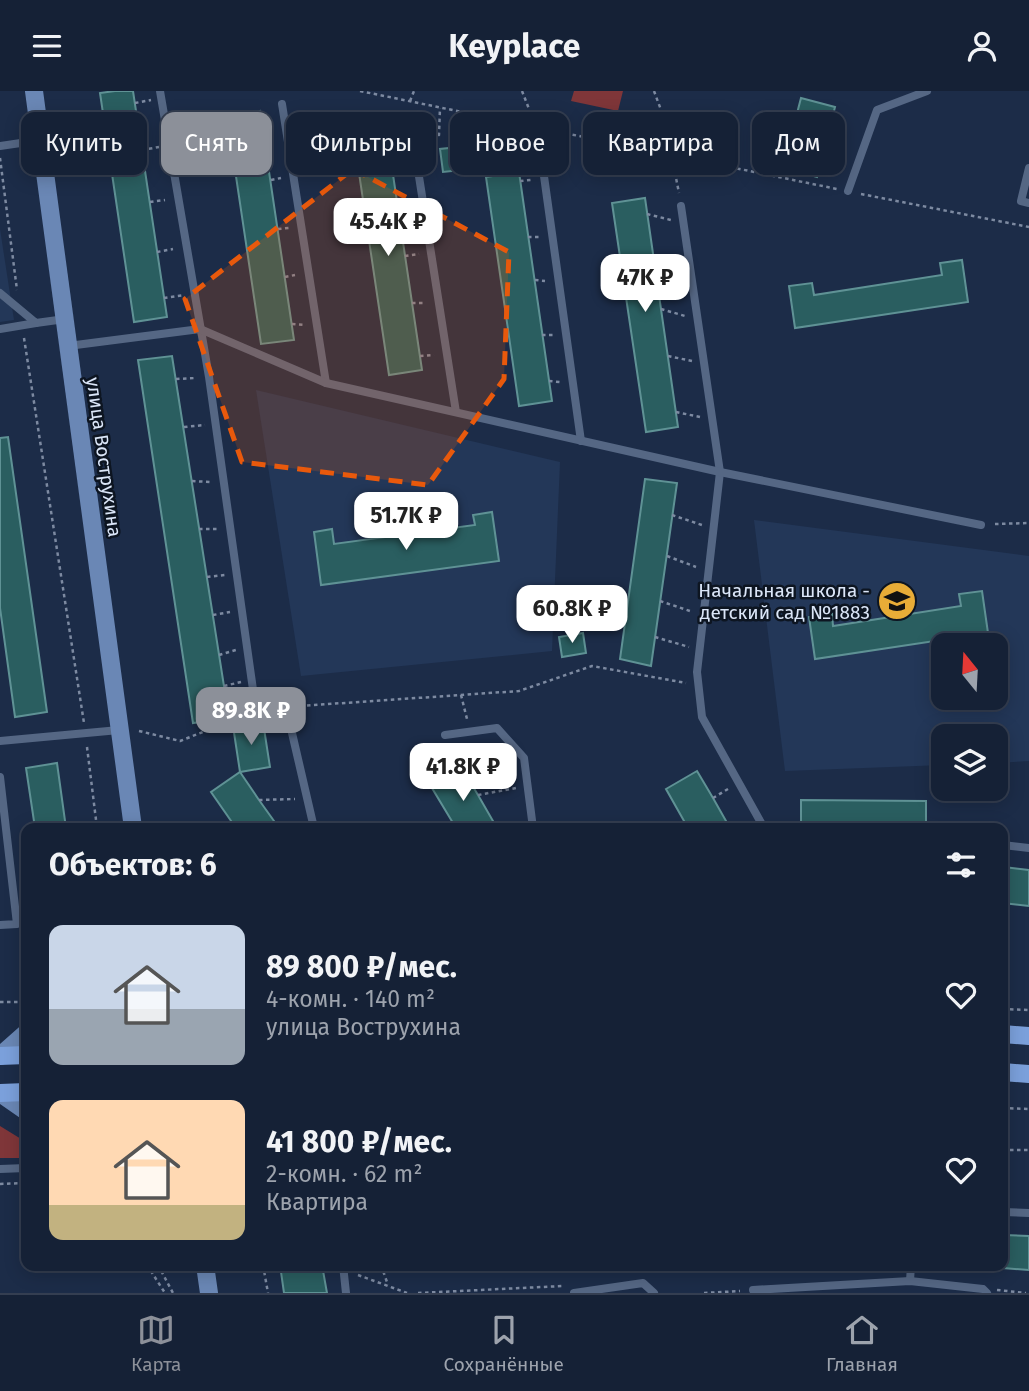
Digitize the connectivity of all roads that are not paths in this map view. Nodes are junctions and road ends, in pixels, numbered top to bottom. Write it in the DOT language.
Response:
graph roads {
  1 [pos="34,91"];
  2 [pos="160,91"];
  3 [pos="927,91"];
  4 [pos="282,104"];
  5 [pos="37,112"];
  6 [pos="21,143"];
  7 [pos="0,146"];
  8 [pos="1029,167"];
  9 [pos="46,175"];
  10 [pos="419,175"];
  11 [pos="544,175"];
  12 [pos="848,191"];
  13 [pos="1029,203"];
  14 [pos="681,206"];
  15 [pos="0,293"];
  16 [pos="65,319"];
  17 [pos="36,323"];
  18 [pos="0,329"];
  19 [pos="200,329"];
  20 [pos="68,347"];
  21 [pos="326,383"];
  22 [pos="456,412"];
  23 [pos="581,441"];
  24 [pos="720,472"];
  25 [pos="981,525"];
  26 [pos="120,730"];
  27 [pos="445,735"];
  28 [pos="0,741"];
  29 [pos="0,777"];
  30 [pos="132,823"];
  31 [pos="313,823"];
  32 [pos="532,823"];
  33 [pos="761,823"];
  34 [pos="1008,846"];
  35 [pos="1029,848"];
  36 [pos="0,925"];
  37 [pos="1008,1034"];
  38 [pos="1029,1036"];
  39 [pos="21,1037"];
  40 [pos="21,1055"];
  41 [pos="0,1056"];
  42 [pos="1008,1072"];
  43 [pos="1029,1074"];
  44 [pos="21,1092"];
  45 [pos="0,1093"];
  46 [pos="21,1108"];
  47 [pos="21,1168"];
  48 [pos="0,1169"];
  49 [pos="1008,1212"];
  50 [pos="1029,1213"];
  51 [pos="206,1271"];
  52 [pos="343,1271"];
  53 [pos="911,1271"];
  54 [pos="910,1282"];
  55 [pos="894,1288"];
  56 [pos="754,1290"];
  57 [pos="985,1291"];
  58 [pos="575,1292"];
  59 [pos="209,1293"];
  60 [pos="346,1293"];
  61 [pos="654,1293"];
  1 -- 5 [label="street, улица Вострухина"];
  2 -- 19 [label="lane"];
  3 -- 12 [label="lane"];
  4 -- 21 [label="lane"];
  6 -- 7 [label="lane"];
  8 -- 13 [label="lane"];
  9 -- 16 [label="street, улица Вострухина"];
  10 -- 22 [label="lane"];
  11 -- 23 [label="lane"];
  14 -- 24 [label="lane"];
  15 -- 17 [label="lane"];
  16 -- 17 [label="lane"];
  16 -- 20 [label="street, улица Вострухина"];
  17 -- 18 [label="lane"];
  19 -- 20 [label="lane"];
  19 -- 21 [label="lane"];
  19 -- 31 [label="lane"];
  20 -- 26 [label="street, улица Вострухина"];
  21 -- 22 [label="lane"];
  22 -- 23 [label="lane"];
  23 -- 24 [label="lane"];
  24 -- 25 [label="lane"];
  24 -- 33 [label="lane"];
  26 -- 28 [label="lane"];
  26 -- 30 [label="street, улица Вострухина"];
  27 -- 32 [label="lane"];
  29 -- 36 [label="lane"];
  34 -- 35 [label="lane"];
  37 -- 38 [label="main road"];
  39 -- 41 [label="street"];
  40 -- 41 [label="main road"];
  42 -- 43 [label="main road"];
  44 -- 45 [label="main road"];
  45 -- 46 [label="street"];
  47 -- 48 [label="lane"];
  49 -- 50 [label="lane"];
  51 -- 59 [label="street"];
  52 -- 60 [label="lane"];
  53 -- 54 [label="lane"];
  54 -- 55 [label="lane"];
  54 -- 57 [label="lane"];
  55 -- 56 [label="lane"];
  58 -- 61 [label="lane"];
}
